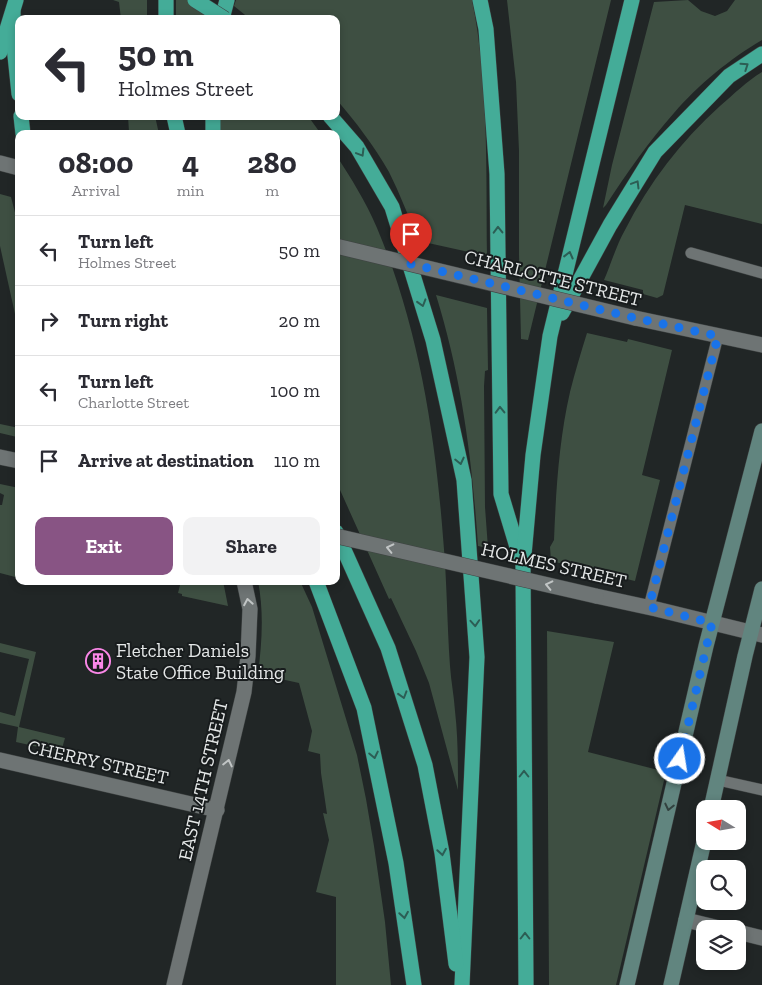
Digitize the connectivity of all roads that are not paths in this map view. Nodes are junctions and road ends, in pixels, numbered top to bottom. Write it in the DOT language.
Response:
graph roads {
  1 [pos="166,0"];
  2 [pos="195,0"];
  3 [pos="226,0"];
  4 [pos="480,0"];
  5 [pos="632,0"];
  6 [pos="14,6"];
  7 [pos="166,15"];
  8 [pos="218,15"];
  9 [pos="224,15"];
  10 [pos="0,52"];
  11 [pos="762,54"];
  12 [pos="15,56"];
  13 [pos="333,120"];
  14 [pos="0,163"];
  15 [pos="15,167"];
  16 [pos="340,247"];
  17 [pos="691,254"];
  18 [pos="762,272"];
  19 [pos="550,336"];
  20 [pos="718,336"];
  21 [pos="762,344"];
  22 [pos="762,431"];
  23 [pos="0,457"];
  24 [pos="15,460"];
  25 [pos="340,535"];
  26 [pos="340,543"];
  27 [pos="523,566"];
  28 [pos="245,585"];
  29 [pos="318,585"];
  30 [pos="762,589"];
  31 [pos="649,607"];
  32 [pos="712,623"];
  33 [pos="756,633"];
  34 [pos="0,760"];
  35 [pos="718,780"];
  36 [pos="762,790"];
  37 [pos="713,800"];
  38 [pos="217,810"];
  39 [pos="702,850"];
  40 [pos="686,920"];
  41 [pos="696,922"];
  42 [pos="746,934"];
  43 [pos="762,938"];
  44 [pos="174,985"];
  45 [pos="414,985"];
  46 [pos="461,985"];
  47 [pos="526,985"];
  48 [pos="627,985"];
  49 [pos="671,985"];
  1 -- 7 [label="highway"];
  2 -- 8 [label="highway, bridge"];
  3 -- 9 [label="highway"];
  27 -- 4 [label="highway, one-way"];
  19 -- 5 [label="highway, one-way"];
  6 -- 10 [label="highway"];
  6 -- 12 [label="highway"];
  19 -- 11 [label="highway, one-way"];
  13 -- 46 [label="highway, one-way"];
  14 -- 15 [label="street"];
  16 -- 20 [label="street, CHARLOTTE STREET, bridge"];
  17 -- 18 [label="lane"];
  19 -- 27 [label="highway"];
  20 -- 21 [label="street, CHARLOTTE STREET"];
  20 -- 31 [label="lane"];
  22 -- 32 [label="main road"];
  23 -- 24 [label="street"];
  31 -- 25 [label="street, HOLMES STREET, one-way, bridge"];
  26 -- 46 [label="highway, one-way"];
  47 -- 27 [label="highway, one-way"];
  38 -- 28 [label="street, EAST 14TH STREET, one-way"];
  29 -- 45 [label="highway, one-way"];
  30 -- 33 [label="main road"];
  31 -- 32 [label="street, HOLMES STREET"];
  32 -- 33 [label="street, HOLMES STREET"];
  32 -- 48 [label="main road, one-way"];
  33 -- 35 [label="main road"];
  34 -- 38 [label="street, CHERRY STREET"];
  35 -- 36 [label="lane"];
  35 -- 37 [label="main road"];
  38 -- 44 [label="street, EAST 14TH STREET"];
  39 -- 40 [label="main road"];
  40 -- 41 [label="street"];
  40 -- 49 [label="main road"];
  42 -- 43 [label="street"];
}
